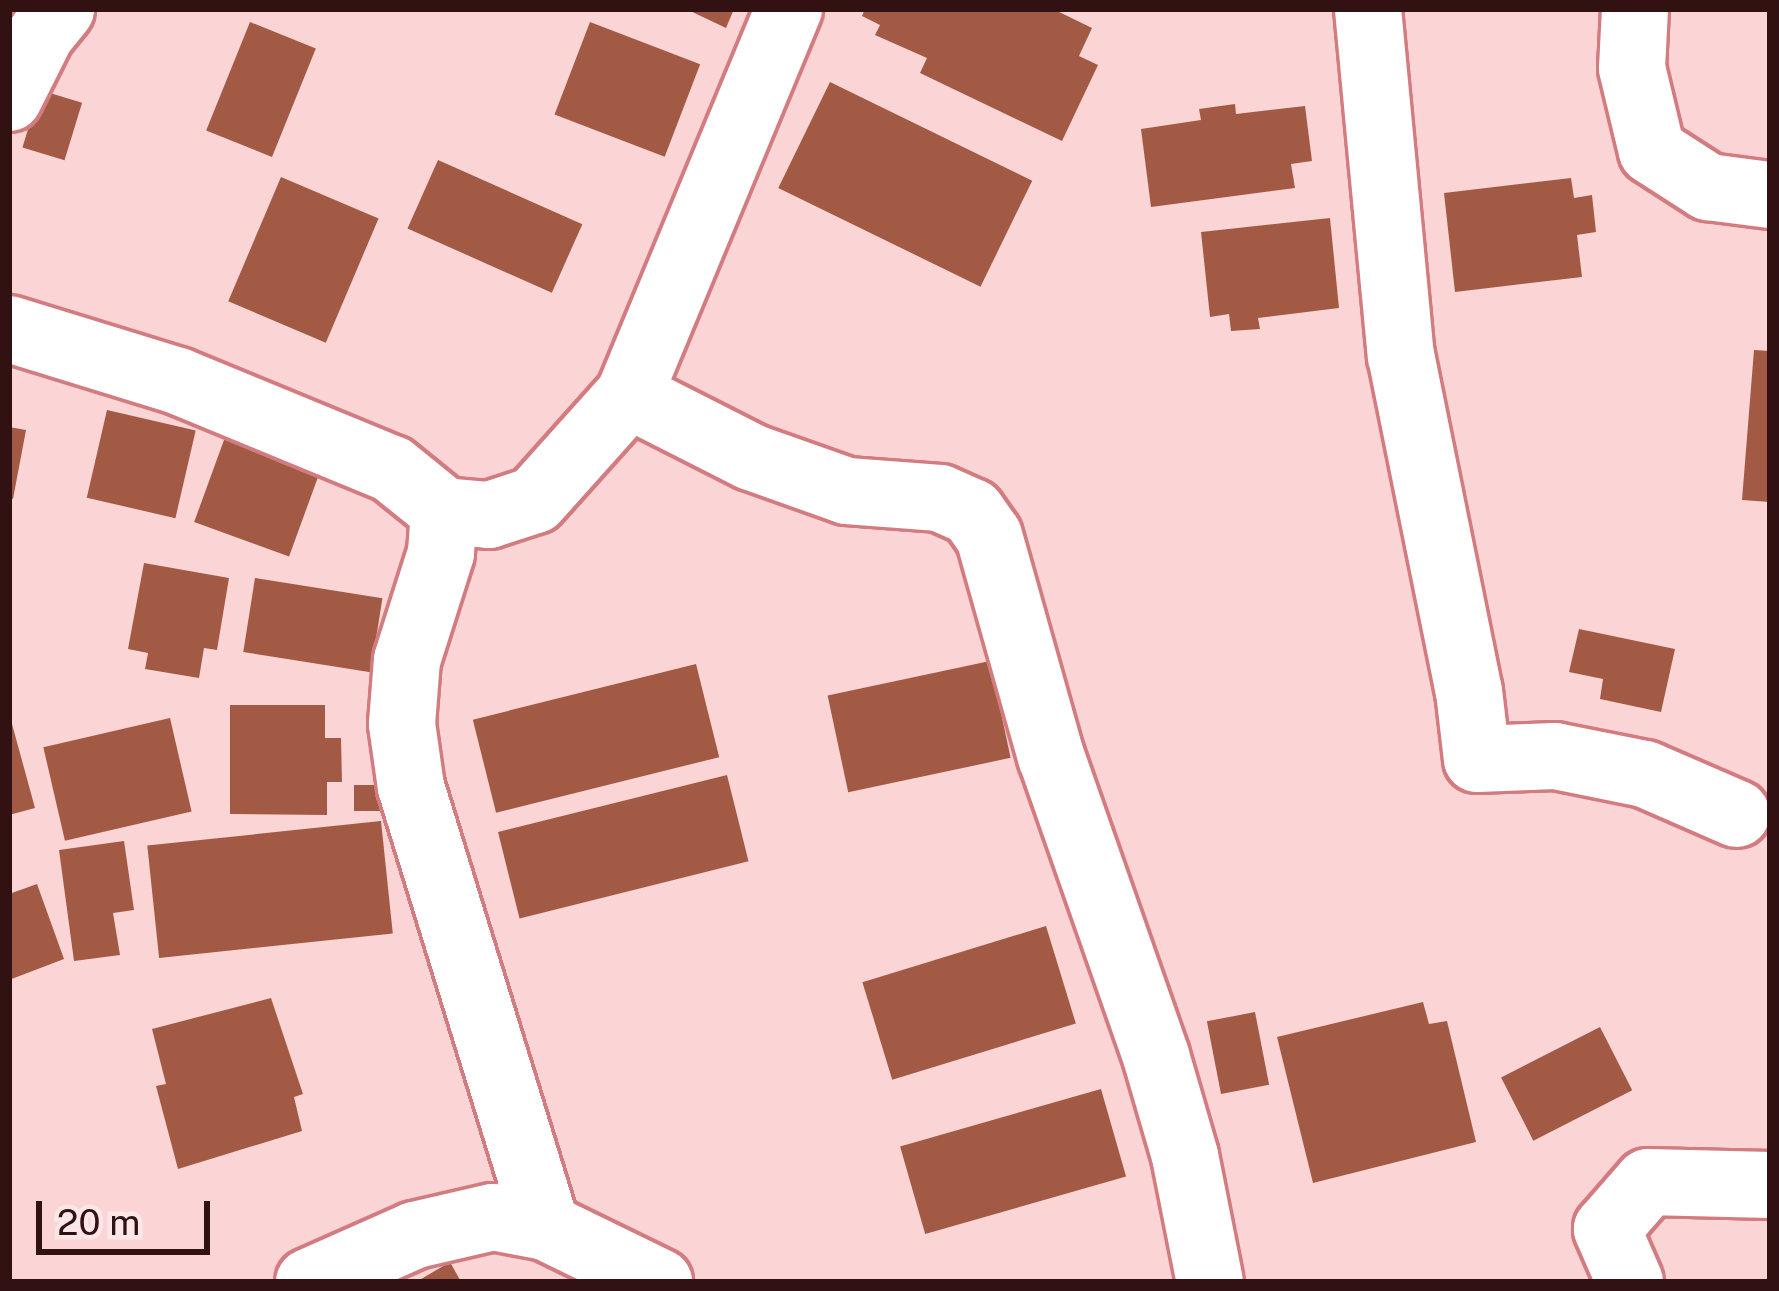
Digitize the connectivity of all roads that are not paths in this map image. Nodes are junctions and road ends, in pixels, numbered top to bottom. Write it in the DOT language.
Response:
graph roads {
  1 [pos="789,9"];
  2 [pos="1368,9"];
  3 [pos="1635,9"];
  4 [pos="40,18"];
  5 [pos="9,98"];
  6 [pos="1770,195"];
  7 [pos="9,329"];
  8 [pos="628,394"];
  9 [pos="444,511"];
  10 [pos="1737,814"];
  11 [pos="1770,1185"];
  12 [pos="547,1227"];
  13 [pos="309,1282"];
  14 [pos="659,1282"];
  15 [pos="1210,1282"];
  16 [pos="1630,1282"];
  1 -- 8 [label="street"];
  2 -- 10 [label="street"];
  3 -- 6 [label="street"];
  4 -- 5 [label="street"];
  7 -- 9 [label="street"];
  8 -- 9 [label="street"];
  8 -- 15 [label="street"];
  9 -- 12 [label="street"];
  11 -- 16 [label="street"];
  12 -- 13 [label="street"];
  12 -- 14 [label="street"];
}
